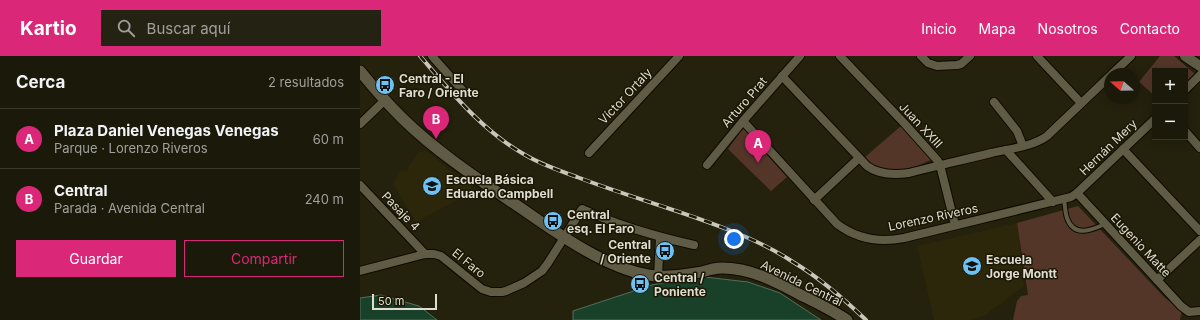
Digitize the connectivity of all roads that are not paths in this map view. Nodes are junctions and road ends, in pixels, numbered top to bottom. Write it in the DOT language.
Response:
graph roads {
  1 [pos="432,56"];
  2 [pos="800,56"];
  3 [pos="840,56"];
  4 [pos="921,56"];
  5 [pos="970,56"];
  6 [pos="1036,56"];
  7 [pos="1131,56"];
  8 [pos="1185,56"];
  9 [pos="675,57"];
  10 [pos="1200,66"];
  11 [pos="1118,68"];
  12 [pos="360,71"];
  13 [pos="1200,75"];
  14 [pos="782,76"];
  15 [pos="1104,82"];
  16 [pos="1188,87"];
  17 [pos="463,91"];
  18 [pos="385,100"];
  19 [pos="994,102"];
  20 [pos="1081,103"];
  21 [pos="743,121"];
  22 [pos="1152,122"];
  23 [pos="360,124"];
  24 [pos="1188,135"];
  25 [pos="1023,146"];
  26 [pos="1200,148"];
  27 [pos="1006,150"];
  28 [pos="1123,150"];
  29 [pos="589,153"];
  30 [pos="859,158"];
  31 [pos="707,165"];
  32 [pos="940,165"];
  33 [pos="360,185"];
  34 [pos="1077,193"];
  35 [pos="1064,199"];
  36 [pos="814,200"];
  37 [pos="1053,202"];
  38 [pos="1105,224"];
  39 [pos="955,225"];
  40 [pos="1200,231"];
  41 [pos="564,236"];
  42 [pos="660,238"];
  43 [pos="1200,240"];
  44 [pos="694,245"];
  45 [pos="426,254"];
  46 [pos="360,271"];
  47 [pos="658,276"];
  48 [pos="1157,280"];
  49 [pos="1200,311"];
  50 [pos="847,320"];
  1 -- 17 [label="street"];
  2 -- 14 [label="street, Arturo Prat"];
  3 -- 32 [label="street, Juan XXIII"];
  4 -- 5 [label="street"];
  6 -- 20 [label="street"];
  7 -- 11 [label="street"];
  8 -- 10 [label="street"];
  9 -- 29 [label="street, Víctor Ortaly"];
  12 -- 18 [label="main road, Avenida Central"];
  13 -- 16 [label="street"];
  14 -- 21 [label="street, Arturo Prat"];
  14 -- 30 [label="street"];
  15 -- 20 [label="street"];
  18 -- 23 [label="street"];
  18 -- 41 [label="main road, Avenida Central"];
  19 -- 25 [label="street"];
  20 -- 25 [label="street"];
  21 -- 31 [label="street, Arturo Prat"];
  21 -- 36 [label="street, Lorenzo Riveros"];
  22 -- 28 [label="street, Hernán Mery"];
  24 -- 26 [label="street"];
  25 -- 27 [label="street"];
  27 -- 32 [label="street"];
  27 -- 37 [label="street"];
  28 -- 34 [label="street, Hernán Mery"];
  28 -- 40 [label="street"];
  30 -- 32 [label="street"];
  30 -- 36 [label="street"];
  32 -- 39 [label="street, Juan XXIII"];
  33 -- 45 [label="street, Pasaje 4"];
  34 -- 35 [label="street, Lorenzo Riveros"];
  34 -- 38 [label="street, Eugenio Matte"];
  35 -- 37 [label="street, Lorenzo Riveros"];
  35 -- 38 [label="lane"];
  36 -- 39 [label="street, Lorenzo Riveros"];
  37 -- 39 [label="street, Lorenzo Riveros"];
  38 -- 48 [label="street, Eugenio Matte"];
  41 -- 42 [label="street, El Faro"];
  41 -- 45 [label="street, El Faro"];
  41 -- 47 [label="main road, Avenida Central"];
  42 -- 44 [label="street"];
  42 -- 47 [label="street"];
  43 -- 48 [label="street"];
  45 -- 46 [label="street, El Faro"];
  47 -- 50 [label="main road, Avenida Central"];
  48 -- 49 [label="street, Eugenio Matte"];
}
